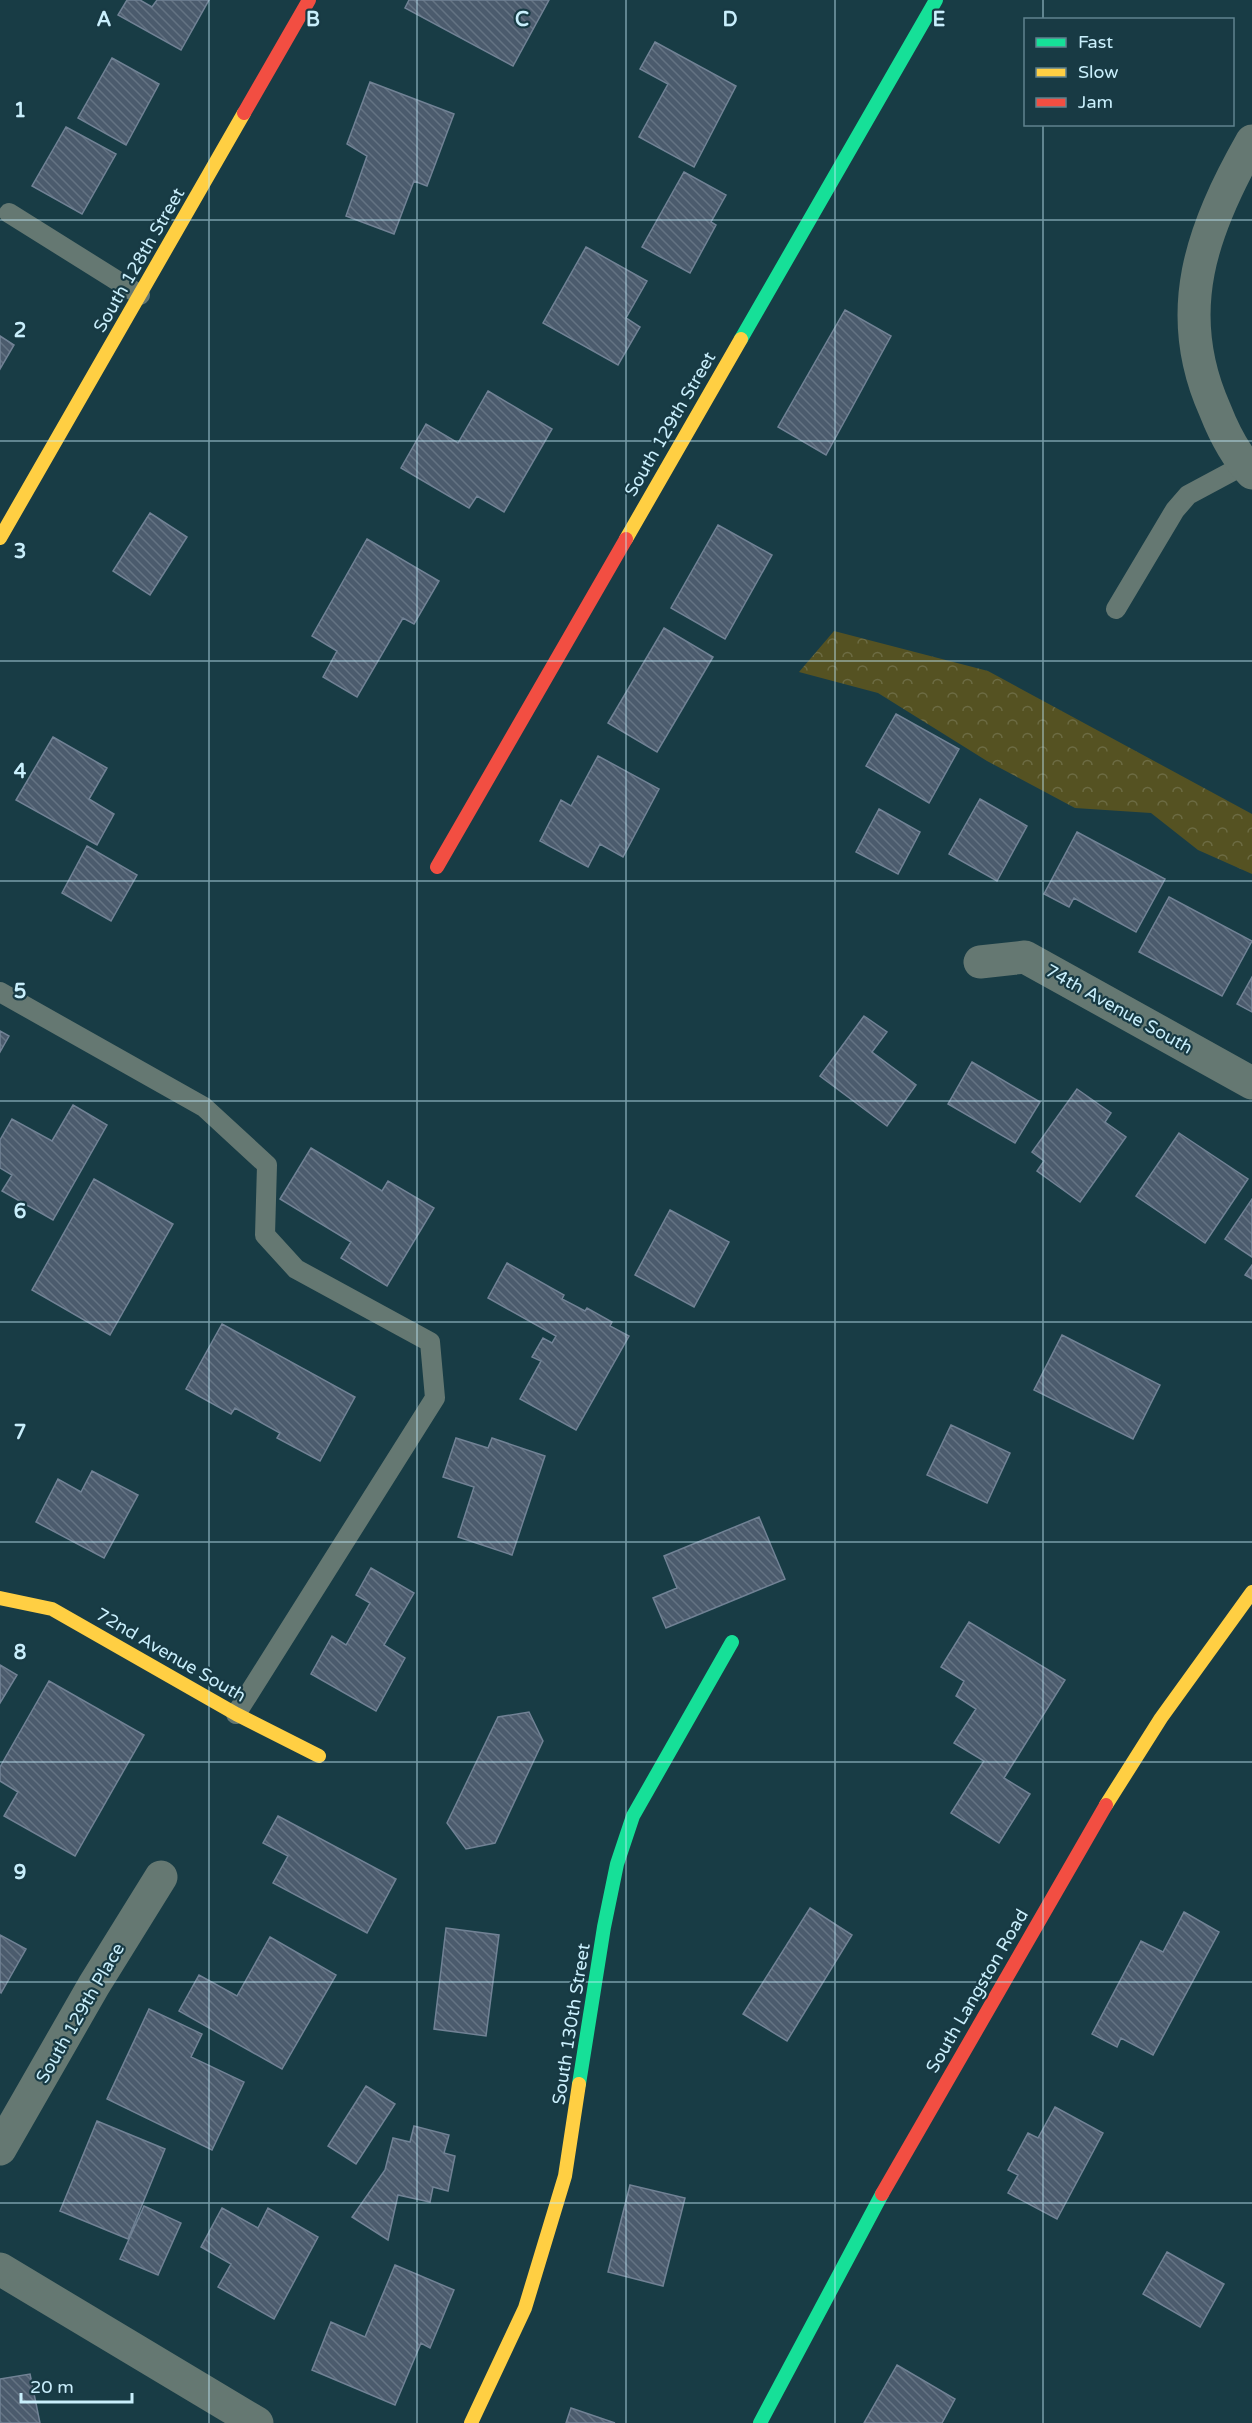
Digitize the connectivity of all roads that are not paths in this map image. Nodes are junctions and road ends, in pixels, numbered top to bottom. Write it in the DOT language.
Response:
graph roads {
  1 [pos="309,0"];
  2 [pos="936,0"];
  3 [pos="1252,141"];
  4 [pos="9,213"];
  5 [pos="140,295"];
  6 [pos="1248,469"];
  7 [pos="0,538"];
  8 [pos="1116,609"];
  9 [pos="437,867"];
  10 [pos="980,962"];
  11 [pos="0,992"];
  12 [pos="1252,1083"];
  13 [pos="1252,1592"];
  14 [pos="0,1598"];
  15 [pos="732,1642"];
  16 [pos="236,1714"];
  17 [pos="319,1756"];
  18 [pos="161,1877"];
  19 [pos="0,2149"];
  20 [pos="0,2269"];
  21 [pos="257,2423"];
  22 [pos="471,2423"];
  23 [pos="760,2423"];
  1 -- 5 [label="street, South 128th Street"];
  2 -- 9 [label="street, South 129th Street"];
  3 -- 6 [label="street"];
  4 -- 5 [label="lane"];
  5 -- 7 [label="street, South 128th Street"];
  6 -- 8 [label="lane"];
  10 -- 12 [label="street, 74th Avenue South"];
  11 -- 16 [label="lane"];
  13 -- 23 [label="street, South Langston Road"];
  14 -- 16 [label="street, 72nd Avenue South"];
  15 -- 22 [label="street, South 130th Street"];
  16 -- 17 [label="street, 72nd Avenue South"];
  18 -- 19 [label="street, South 129th Place"];
  20 -- 21 [label="street"];
}
